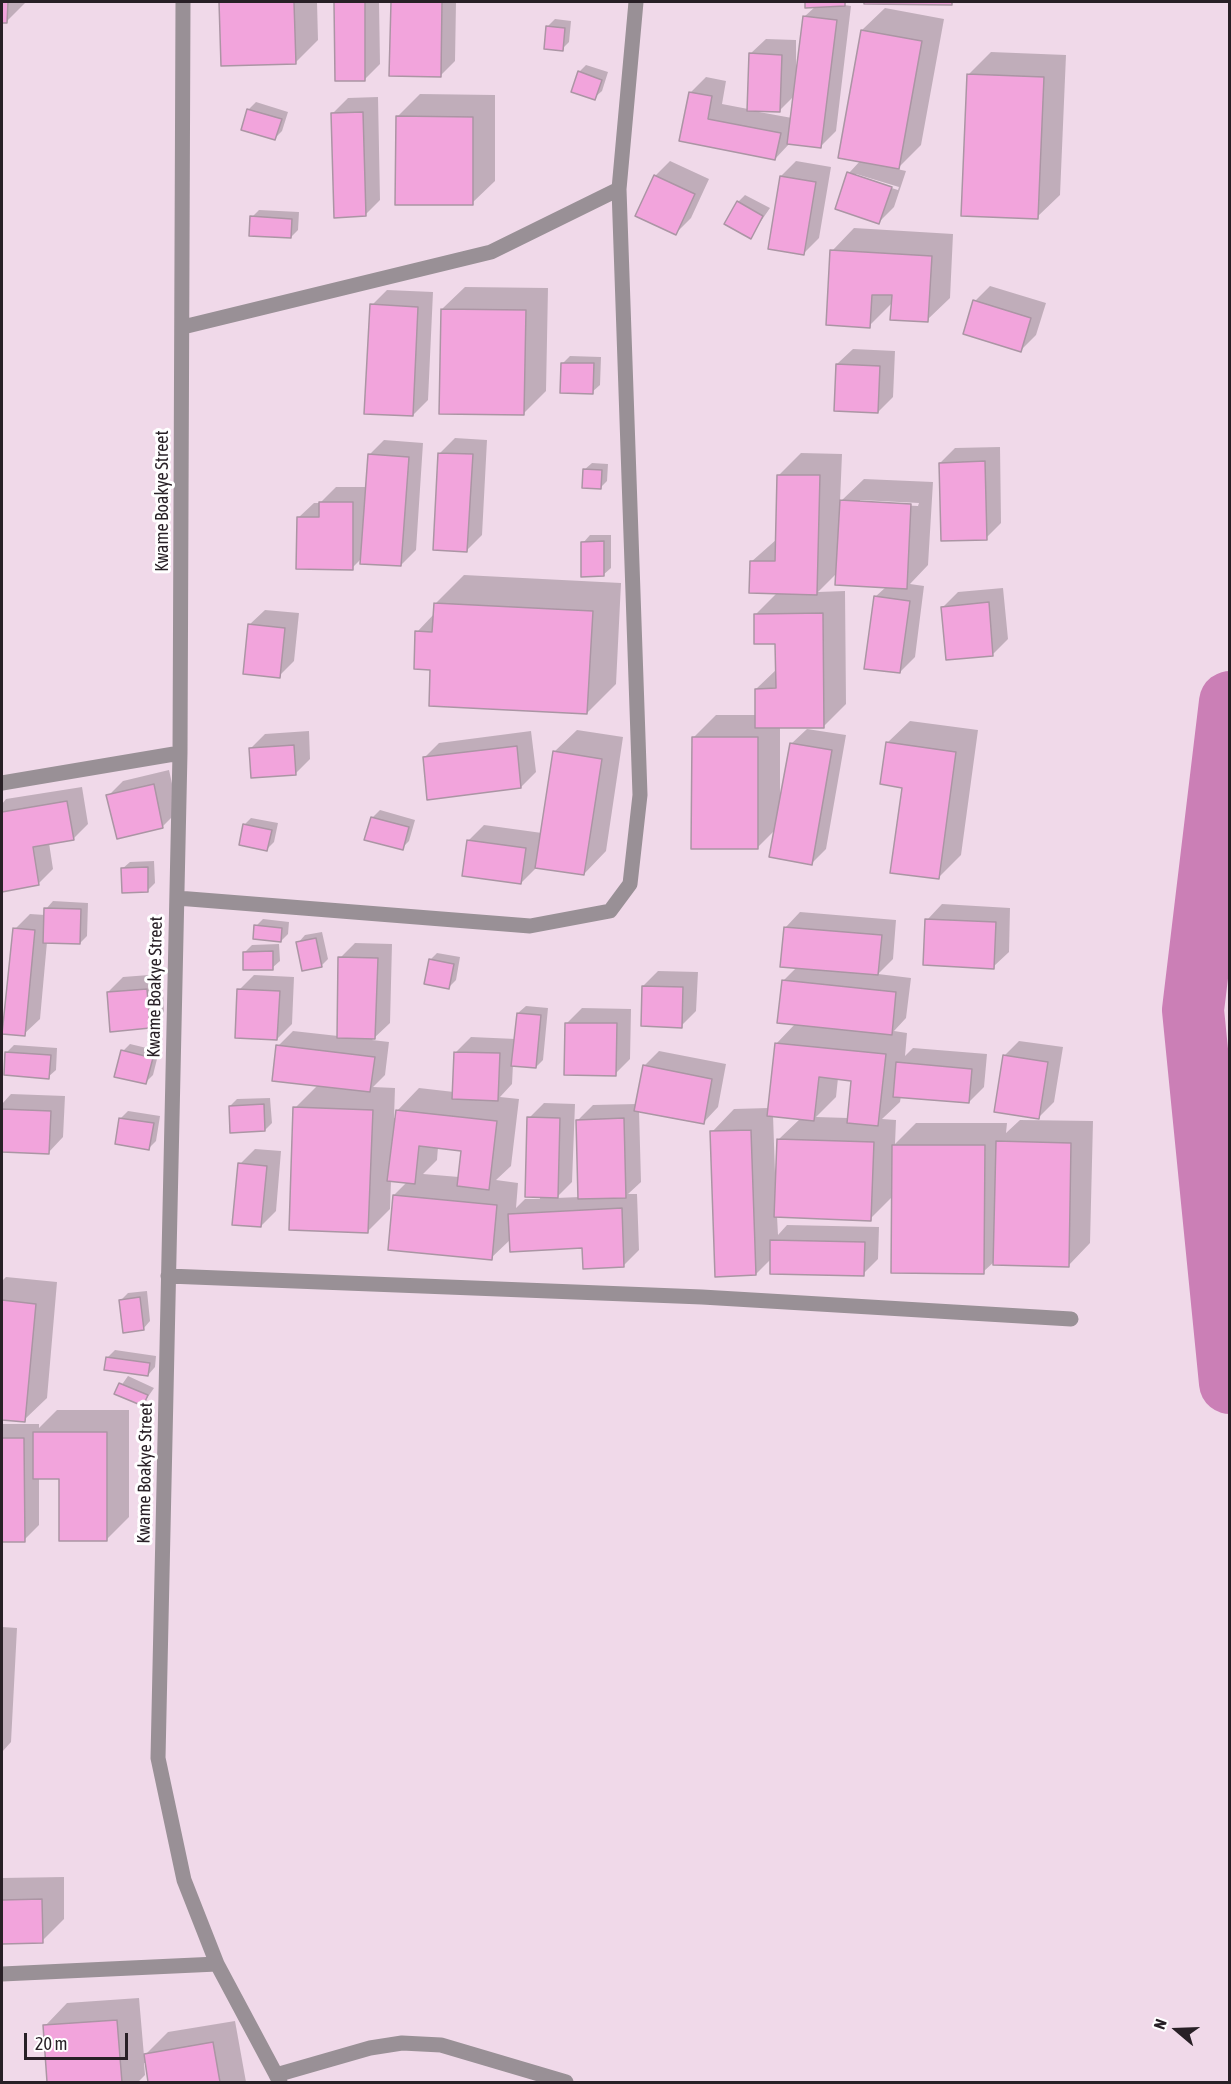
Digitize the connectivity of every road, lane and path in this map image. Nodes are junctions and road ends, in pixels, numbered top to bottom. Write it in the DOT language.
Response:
graph roads {
  1 [pos="183,2"];
  2 [pos="636,2"];
  3 [pos="619,189"];
  4 [pos="183,327"];
  5 [pos="180,753"];
  6 [pos="2,783"];
  7 [pos="177,898"];
  8 [pos="168,1276"];
  9 [pos="1071,1319"];
  10 [pos="217,1964"];
  11 [pos="2,1974"];
  12 [pos="278,2079"];
  13 [pos="566,2082"];
  1 -- 4 [label="street, Kwame Boakye Street"];
  2 -- 3 [label="street"];
  3 -- 4 [label="street"];
  3 -- 7 [label="street"];
  4 -- 5 [label="street, Kwame Boakye Street"];
  5 -- 6 [label="street"];
  5 -- 7 [label="street, Kwame Boakye Street"];
  7 -- 8 [label="street, Kwame Boakye Street"];
  8 -- 9 [label="street"];
  8 -- 10 [label="street, Kwame Boakye Street"];
  10 -- 11 [label="street"];
  10 -- 12 [label="street, Kwame Boakye Street"];
  12 -- 13 [label="street"];
}
